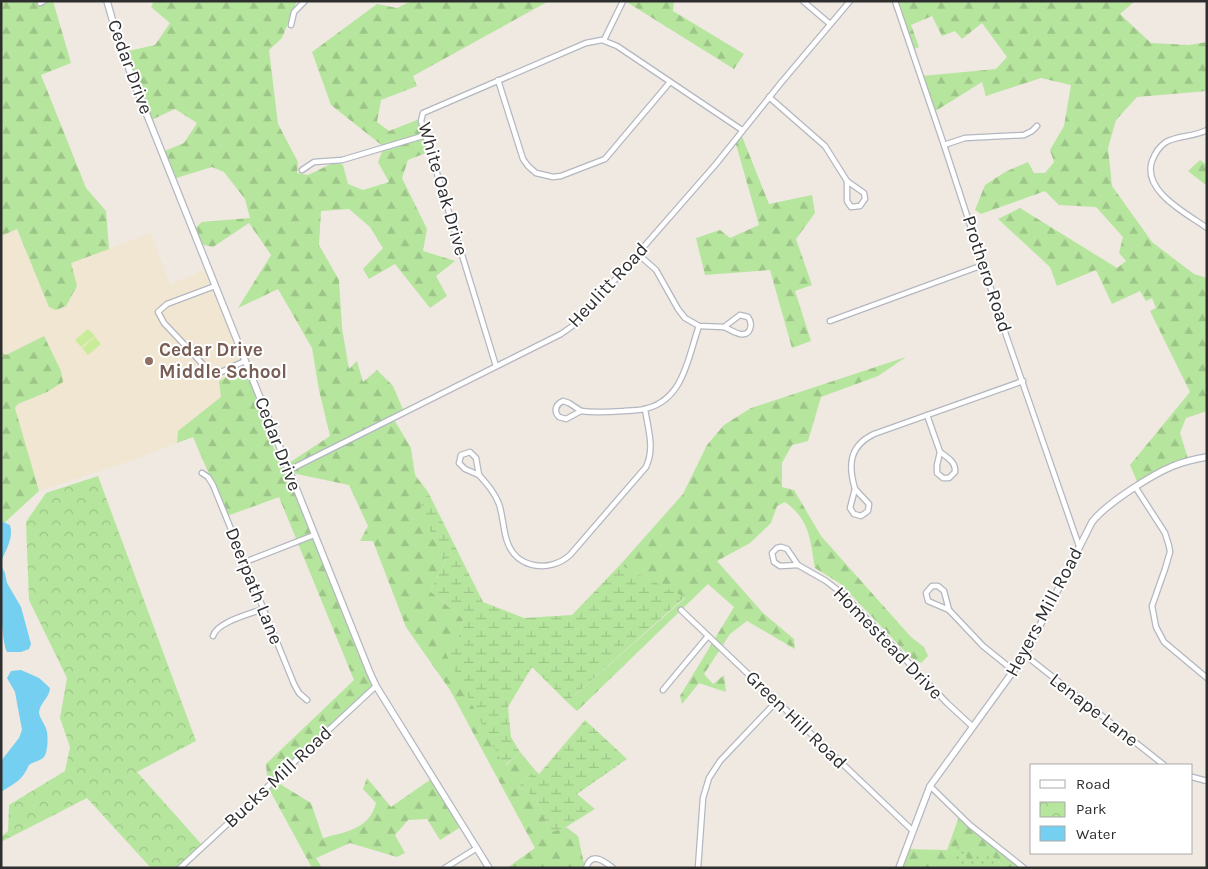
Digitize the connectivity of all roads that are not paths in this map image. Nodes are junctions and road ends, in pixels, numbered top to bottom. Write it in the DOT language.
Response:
graph roads {
  1 [pos="107,1"];
  2 [pos="305,1"];
  3 [pos="623,1"];
  4 [pos="803,1"];
  5 [pos="850,1"];
  6 [pos="895,1"];
  7 [pos="830,24"];
  8 [pos="291,25"];
  9 [pos="604,40"];
  10 [pos="498,80"];
  11 [pos="670,82"];
  12 [pos="769,97"];
  13 [pos="1037,126"];
  14 [pos="742,130"];
  15 [pos="1207,130"];
  16 [pos="426,135"];
  17 [pos="944,145"];
  18 [pos="302,170"];
  19 [pos="847,182"];
  20 [pos="1207,228"];
  21 [pos="638,254"];
  22 [pos="984,265"];
  23 [pos="216,286"];
  24 [pos="830,321"];
  25 [pos="699,326"];
  26 [pos="724,327"];
  27 [pos="245,361"];
  28 [pos="496,366"];
  29 [pos="1023,381"];
  30 [pos="645,409"];
  31 [pos="581,411"];
  32 [pos="927,415"];
  33 [pos="940,452"];
  34 [pos="1207,456"];
  35 [pos="289,470"];
  36 [pos="202,473"];
  37 [pos="479,475"];
  38 [pos="1136,488"];
  39 [pos="854,489"];
  40 [pos="314,535"];
  41 [pos="1079,546"];
  42 [pos="245,562"];
  43 [pos="798,565"];
  44 [pos="263,609"];
  45 [pos="681,610"];
  46 [pos="949,610"];
  47 [pos="213,636"];
  48 [pos="708,636"];
  49 [pos="1025,655"];
  50 [pos="1014,671"];
  51 [pos="1207,678"];
  52 [pos="376,686"];
  53 [pos="663,690"];
  54 [pos="307,700"];
  55 [pos="776,702"];
  56 [pos="974,726"];
  57 [pos="1163,764"];
  58 [pos="1193,777"];
  59 [pos="1207,780"];
  60 [pos="930,786"];
  61 [pos="912,830"];
  62 [pos="477,848"];
  63 [pos="180,868"];
  64 [pos="445,868"];
  65 [pos="489,868"];
  66 [pos="586,868"];
  67 [pos="613,868"];
  68 [pos="698,868"];
  69 [pos="899,868"];
  70 [pos="1024,868"];
  1 -- 23 [label="street, Cedar Drive"];
  2 -- 8 [label="street"];
  3 -- 9 [label="street"];
  4 -- 7 [label="street"];
  5 -- 7 [label="street, Heulitt Road"];
  6 -- 17 [label="street, Prothero Road"];
  7 -- 12 [label="street, Heulitt Road"];
  9 -- 10 [label="street, White Oak Drive"];
  9 -- 11 [label="street"];
  10 -- 11 [label="street"];
  10 -- 16 [label="street, White Oak Drive"];
  11 -- 14 [label="street"];
  12 -- 14 [label="street, Heulitt Road"];
  12 -- 19 [label="street"];
  13 -- 17 [label="street"];
  14 -- 21 [label="street, Heulitt Road"];
  15 -- 20 [label="street"];
  16 -- 18 [label="street"];
  16 -- 28 [label="street, White Oak Drive"];
  17 -- 22 [label="street, Prothero Road"];
  19 -- 19 [label="street"];
  21 -- 25 [label="street"];
  21 -- 28 [label="street, Heulitt Road"];
  22 -- 24 [label="street"];
  22 -- 29 [label="street, Prothero Road"];
  23 -- 27 [label="street, Cedar Drive"];
  23 -- 27 [label="street"];
  25 -- 26 [label="street"];
  25 -- 30 [label="street"];
  26 -- 26 [label="street"];
  27 -- 35 [label="street, Cedar Drive"];
  28 -- 35 [label="street, Heulitt Road"];
  29 -- 32 [label="street"];
  29 -- 41 [label="street, Prothero Road"];
  30 -- 31 [label="street"];
  30 -- 37 [label="street"];
  31 -- 31 [label="street"];
  32 -- 33 [label="street"];
  32 -- 39 [label="street"];
  33 -- 33 [label="street"];
  34 -- 38 [label="street, Heyers Mill Road"];
  35 -- 40 [label="street, Cedar Drive"];
  36 -- 42 [label="street, Deerpath Lane"];
  37 -- 37 [label="street"];
  38 -- 41 [label="street, Heyers Mill Road"];
  38 -- 51 [label="street"];
  39 -- 39 [label="street"];
  40 -- 42 [label="street"];
  40 -- 52 [label="street, Cedar Drive"];
  41 -- 49 [label="street, Heyers Mill Road"];
  42 -- 44 [label="street, Deerpath Lane"];
  43 -- 43 [label="street, Homestead Drive"];
  43 -- 56 [label="street, Homestead Drive"];
  44 -- 47 [label="street"];
  44 -- 54 [label="street, Deerpath Lane"];
  45 -- 48 [label="street, Green Hill Road"];
  46 -- 46 [label="street"];
  46 -- 50 [label="street"];
  48 -- 53 [label="street"];
  48 -- 55 [label="street, Green Hill Road"];
  49 -- 50 [label="street, Heyers Mill Road"];
  49 -- 57 [label="street, Lenape Lane"];
  50 -- 56 [label="street, Heyers Mill Road"];
  52 -- 62 [label="street, Cedar Drive"];
  52 -- 63 [label="street, Bucks Mill Road"];
  55 -- 61 [label="street, Green Hill Road"];
  55 -- 68 [label="street"];
  56 -- 60 [label="street, Heyers Mill Road"];
  58 -- 59 [label="street"];
  60 -- 61 [label="street, Heyers Mill Road"];
  60 -- 70 [label="street"];
  61 -- 69 [label="street, Heyers Mill Road"];
  62 -- 64 [label="street"];
  62 -- 65 [label="street, Cedar Drive"];
  66 -- 67 [label="street"];
}
